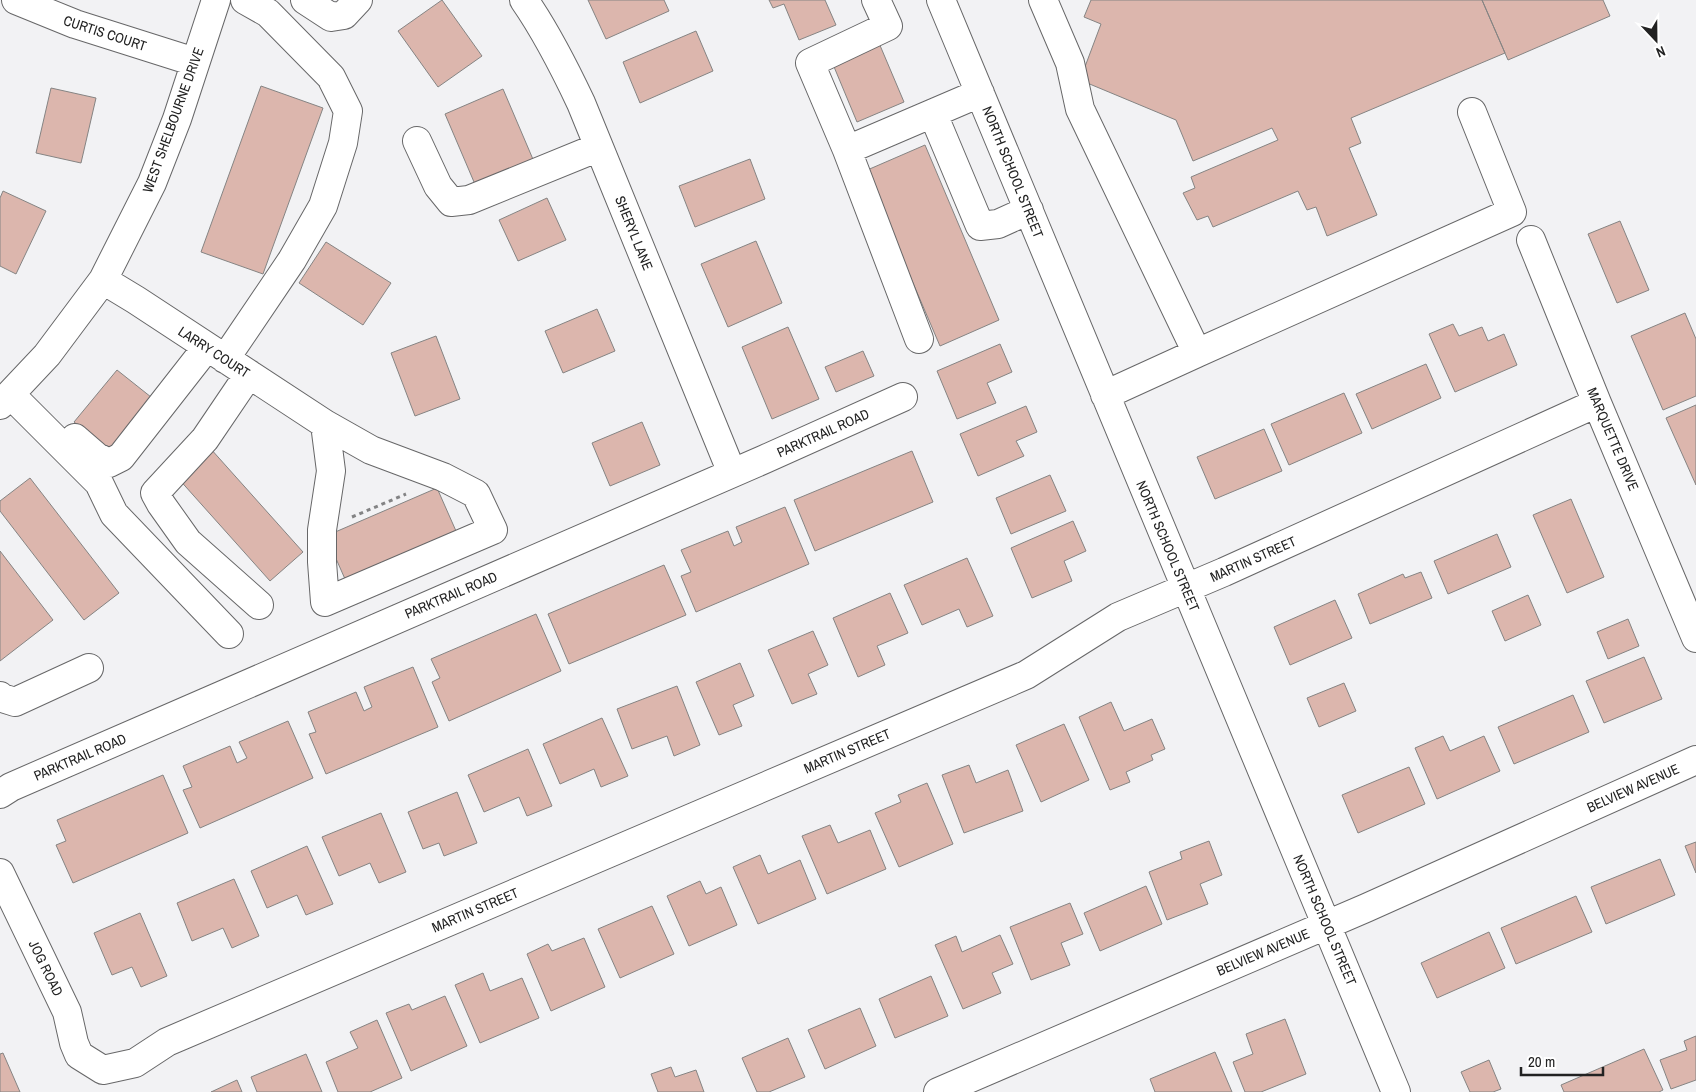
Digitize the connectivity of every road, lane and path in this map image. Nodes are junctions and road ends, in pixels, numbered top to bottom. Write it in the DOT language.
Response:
graph roads {
  1 [pos="17,0"];
  2 [pos="216,0"];
  3 [pos="245,0"];
  4 [pos="305,0"];
  5 [pos="358,0"];
  6 [pos="524,0"];
  7 [pos="876,0"];
  8 [pos="942,0"];
  9 [pos="1043,0"];
  10 [pos="76,12"];
  11 [pos="195,62"];
  12 [pos="980,93"];
  13 [pos="1472,112"];
  14 [pos="933,114"];
  15 [pos="417,141"];
  16 [pos="599,147"];
  17 [pos="847,150"];
  18 [pos="1028,210"];
  19 [pos="1531,240"];
  20 [pos="103,280"];
  21 [pos="919,339"];
  22 [pos="216,353"];
  23 [pos="1197,353"];
  24 [pos="249,374"];
  25 [pos="1105,395"];
  26 [pos="10,396"];
  27 [pos="903,397"];
  28 [pos="1597,403"];
  29 [pos="325,424"];
  30 [pos="732,473"];
  31 [pos="443,477"];
  32 [pos="322,530"];
  33 [pos="1185,589"];
  34 [pos="259,604"];
  35 [pos="229,634"];
  36 [pos="1696,638"];
  37 [pos="89,668"];
  38 [pos="0,696"];
  39 [pos="1696,760"];
  40 [pos="0,794"];
  41 [pos="0,873"];
  42 [pos="1327,925"];
  43 [pos="89,1061"];
  44 [pos="938,1092"];
  45 [pos="1396,1092"];
  1 -- 10 [label="street, CURTIS COURT"];
  2 -- 11 [label="street, WEST SHELBOURNE DRIVE"];
  3 -- 22 [label="street"];
  4 -- 5 [label="street"];
  6 -- 16 [label="street, SHERYL LANE"];
  7 -- 17 [label="street"];
  8 -- 12 [label="street, NORTH SCHOOL STREET"];
  9 -- 23 [label="street"];
  10 -- 11 [label="street, CURTIS COURT"];
  11 -- 20 [label="street, WEST SHELBOURNE DRIVE"];
  12 -- 14 [label="street"];
  12 -- 18 [label="street, NORTH SCHOOL STREET"];
  13 -- 23 [label="street"];
  14 -- 17 [label="street"];
  14 -- 18 [label="street"];
  15 -- 16 [label="street"];
  16 -- 30 [label="street, SHERYL LANE"];
  17 -- 21 [label="street"];
  18 -- 25 [label="street, NORTH SCHOOL STREET"];
  19 -- 28 [label="street, MARQUETTE DRIVE"];
  20 -- 22 [label="street, LARRY COURT"];
  20 -- 26 [label="street, WEST SHELBOURNE DRIVE"];
  22 -- 24 [label="street, LARRY COURT"];
  22 -- 26 [label="street"];
  23 -- 25 [label="street"];
  24 -- 29 [label="street, LARRY COURT"];
  24 -- 34 [label="street"];
  25 -- 33 [label="street, NORTH SCHOOL STREET"];
  26 -- 35 [label="street"];
  27 -- 30 [label="street, PARKTRAIL ROAD"];
  28 -- 33 [label="street, MARTIN STREET"];
  28 -- 36 [label="street, MARQUETTE DRIVE"];
  29 -- 31 [label="street, LARRY COURT"];
  29 -- 32 [label="street"];
  30 -- 40 [label="street, PARKTRAIL ROAD"];
  31 -- 32 [label="path"];
  31 -- 32 [label="street, LARRY COURT"];
  33 -- 42 [label="street, NORTH SCHOOL STREET"];
  33 -- 43 [label="street, MARTIN STREET"];
  37 -- 38 [label="street"];
  39 -- 42 [label="street, BELVIEW AVENUE"];
  41 -- 43 [label="street, JOG ROAD"];
  42 -- 44 [label="street, BELVIEW AVENUE"];
  42 -- 45 [label="street, NORTH SCHOOL STREET"];
}
